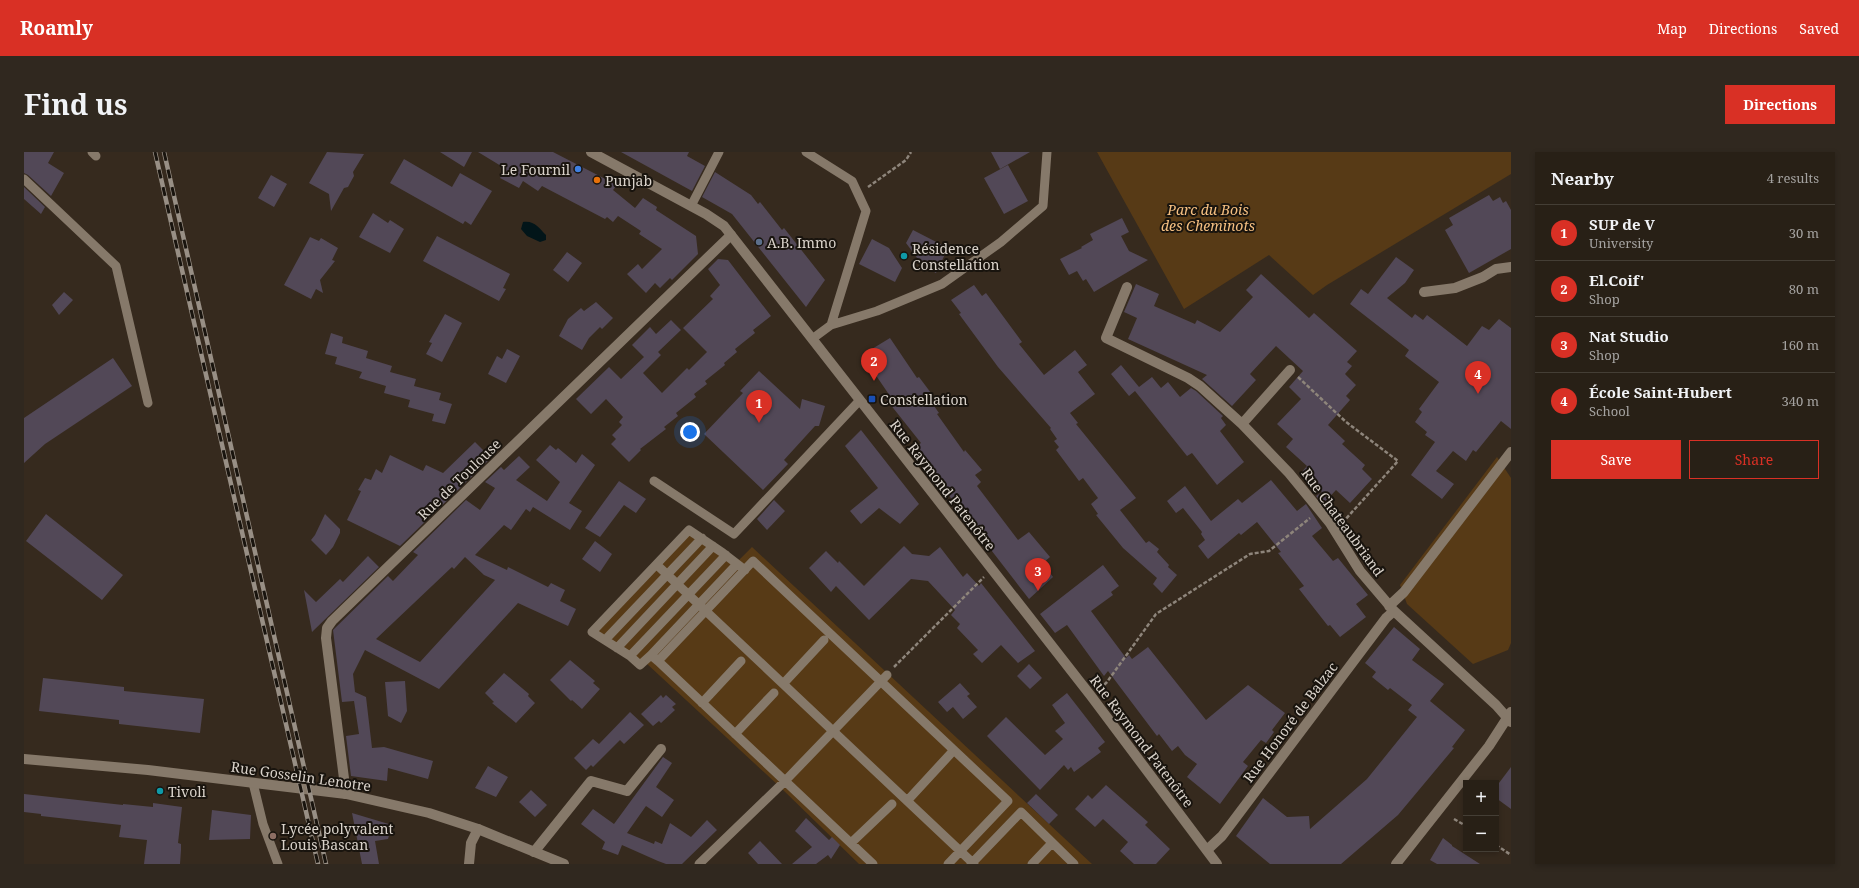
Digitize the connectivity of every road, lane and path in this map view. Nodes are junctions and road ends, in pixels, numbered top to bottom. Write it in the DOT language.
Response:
graph roads {
  1 [pos="591,152"];
  2 [pos="719,152"];
  3 [pos="806,152"];
  4 [pos="911,152"];
  5 [pos="1047,152"];
  6 [pos="24,179"];
  7 [pos="858,194"];
  8 [pos="691,206"];
  9 [pos="731,235"];
  10 [pos="1511,268"];
  11 [pos="1127,287"];
  12 [pos="1424,292"];
  13 [pos="831,325"];
  14 [pos="812,339"];
  15 [pos="1290,370"];
  16 [pos="860,400"];
  17 [pos="148,403"];
  18 [pos="1242,424"];
  19 [pos="1511,452"];
  20 [pos="654,481"];
  21 [pos="1320,510"];
  22 [pos="1335,531"];
  23 [pos="702,538"];
  24 [pos="713,546"];
  25 [pos="726,555"];
  26 [pos="737,564"];
  27 [pos="656,565"];
  28 [pos="745,570"];
  29 [pos="993,571"];
  30 [pos="667,575"];
  31 [pos="677,584"];
  32 [pos="688,594"];
  33 [pos="698,604"];
  34 [pos="1391,608"];
  35 [pos="706,611"];
  36 [pos="605,640"];
  37 [pos="824,640"];
  38 [pos="617,648"];
  39 [pos="651,654"];
  40 [pos="630,656"];
  41 [pos="658,661"];
  42 [pos="741,661"];
  43 [pos="884,678"];
  44 [pos="783,684"];
  45 [pos="774,693"];
  46 [pos="1091,696"];
  47 [pos="702,703"];
  48 [pos="1510,718"];
  49 [pos="833,731"];
  50 [pos="735,734"];
  51 [pos="661,748"];
  52 [pos="954,750"];
  53 [pos="24,759"];
  54 [pos="785,781"];
  55 [pos="253,783"];
  56 [pos="346,794"];
  57 [pos="907,801"];
  58 [pos="892,804"];
  59 [pos="1454,819"];
  60 [pos="1463,824"];
  61 [pos="478,829"];
  62 [pos="851,843"];
  63 [pos="1052,843"];
  64 [pos="1499,847"];
  65 [pos="1207,850"];
  66 [pos="960,851"];
  67 [pos="534,852"];
  68 [pos="1511,855"];
  69 [pos="278,864"];
  70 [pos="469,864"];
  71 [pos="564,864"];
  72 [pos="699,864"];
  73 [pos="873,864"];
  74 [pos="948,864"];
  75 [pos="973,864"];
  76 [pos="1032,864"];
  77 [pos="1074,864"];
  78 [pos="1217,864"];
  79 [pos="1396,864"];
  1 -- 8 [label="street, Rue Raymond Patenôtre"];
  2 -- 8 [label="lane"];
  3 -- 7 [label="lane"];
  4 -- 7 [label="path"];
  5 -- 13 [label="lane"];
  6 -- 17 [label="lane"];
  7 -- 13 [label="lane"];
  8 -- 9 [label="street, Rue Raymond Patenôtre"];
  9 -- 14 [label="street, Rue Raymond Patenôtre"];
  9 -- 56 [label="street, Rue de Toulouse"];
  10 -- 12 [label="street"];
  11 -- 18 [label="street, Rue Chateaubriand"];
  13 -- 14 [label="lane"];
  14 -- 16 [label="street, Rue Raymond Patenôtre"];
  15 -- 18 [label="street"];
  15 -- 22 [label="path"];
  16 -- 20 [label="lane"];
  16 -- 29 [label="street, Rue Raymond Patenôtre"];
  18 -- 21 [label="street, Rue Chateaubriand"];
  19 -- 34 [label="street, Rue Honoré de Balzac"];
  21 -- 22 [label="street, Rue Chateaubriand"];
  21 -- 46 [label="path"];
  22 -- 34 [label="street, Rue Chateaubriand"];
  23 -- 24 [label="lane"];
  23 -- 27 [label="lane"];
  23 -- 30 [label="lane"];
  24 -- 25 [label="lane"];
  24 -- 31 [label="lane"];
  25 -- 26 [label="lane"];
  25 -- 32 [label="lane"];
  26 -- 28 [label="lane"];
  26 -- 33 [label="lane"];
  27 -- 30 [label="lane"];
  27 -- 36 [label="lane"];
  28 -- 35 [label="lane"];
  28 -- 43 [label="lane"];
  29 -- 43 [label="path"];
  29 -- 46 [label="street, Rue Raymond Patenôtre"];
  30 -- 31 [label="lane"];
  30 -- 36 [label="lane"];
  31 -- 32 [label="lane"];
  31 -- 38 [label="lane"];
  32 -- 33 [label="lane"];
  32 -- 40 [label="lane"];
  33 -- 35 [label="lane"];
  33 -- 39 [label="lane"];
  34 -- 48 [label="street, Rue Chateaubriand"];
  34 -- 65 [label="street, Rue Honoré de Balzac"];
  35 -- 41 [label="lane"];
  35 -- 44 [label="lane"];
  36 -- 38 [label="lane"];
  37 -- 44 [label="lane"];
  38 -- 40 [label="lane"];
  39 -- 40 [label="lane"];
  39 -- 41 [label="lane"];
  41 -- 47 [label="lane"];
  42 -- 47 [label="lane"];
  43 -- 49 [label="lane"];
  43 -- 52 [label="lane"];
  44 -- 49 [label="lane"];
  45 -- 50 [label="lane"];
  46 -- 65 [label="street, Rue Raymond Patenôtre"];
  47 -- 50 [label="lane"];
  48 -- 79 [label="street"];
  49 -- 54 [label="lane"];
  49 -- 57 [label="lane"];
  50 -- 54 [label="lane"];
  51 -- 67 [label="street"];
  52 -- 57 [label="lane"];
  52 -- 66 [label="lane"];
  53 -- 55 [label="street, Rue Gosselin Lenotre"];
  54 -- 62 [label="lane"];
  54 -- 72 [label="lane"];
  55 -- 56 [label="street, Rue Gosselin Lenotre"];
  55 -- 69 [label="lane"];
  56 -- 61 [label="street, Rue Gosselin Lenotre"];
  57 -- 66 [label="lane"];
  58 -- 62 [label="lane"];
  59 -- 60 [label="path"];
  61 -- 67 [label="street, Rue Gosselin Lenotre"];
  61 -- 70 [label="street"];
  62 -- 73 [label="lane"];
  63 -- 75 [label="lane"];
  63 -- 76 [label="lane"];
  63 -- 77 [label="lane"];
  64 -- 68 [label="path"];
  65 -- 78 [label="street, Rue Raymond Patenôtre"];
  66 -- 74 [label="lane"];
  66 -- 75 [label="lane"];
  67 -- 71 [label="street, Rue Gosselin Lenotre"];
}
